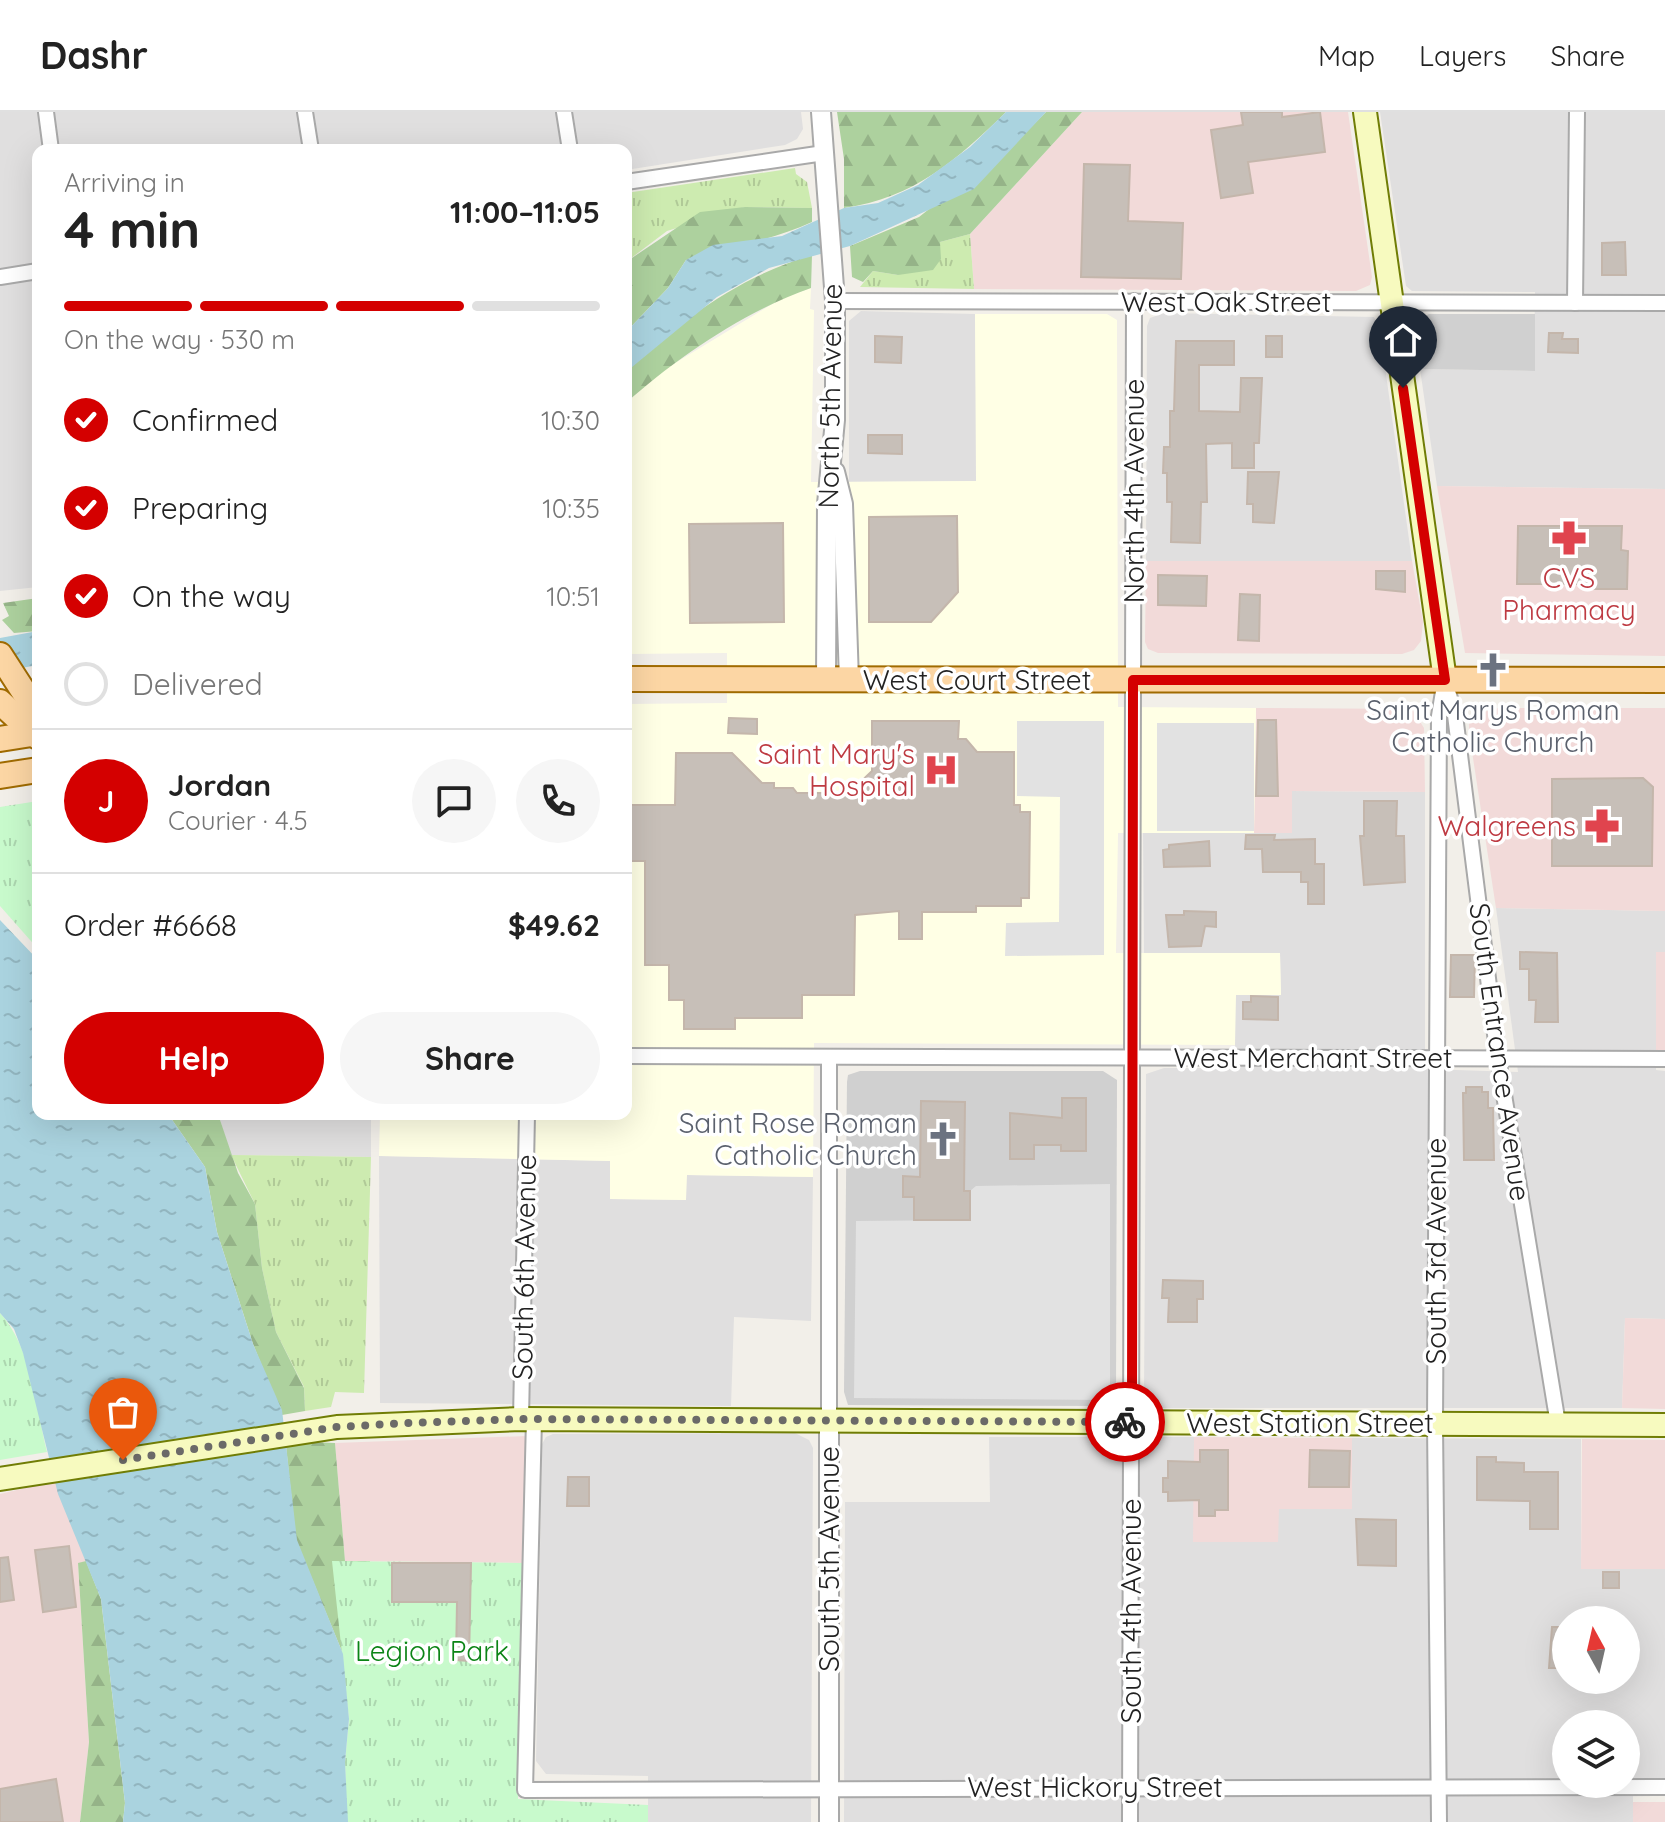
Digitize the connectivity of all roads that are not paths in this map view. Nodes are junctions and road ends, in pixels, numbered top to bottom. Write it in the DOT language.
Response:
graph roads {
  1 [pos="46,112"];
  2 [pos="305,112"];
  3 [pos="564,112"];
  4 [pos="821,112"];
  5 [pos="1365,112"];
  6 [pos="1577,112"];
  7 [pos="50,144"];
  8 [pos="310,144"];
  9 [pos="569,144"];
  10 [pos="824,153"];
  11 [pos="632,181"];
  12 [pos="32,272"];
  13 [pos="0,277"];
  14 [pos="835,301"];
  15 [pos="1134,301"];
  16 [pos="1391,303"];
  17 [pos="1575,303"];
  18 [pos="1665,303"];
  19 [pos="0,655"];
  20 [pos="632,679"];
  21 [pos="837,680"];
  22 [pos="1133,680"];
  23 [pos="1445,680"];
  24 [pos="1665,680"];
  25 [pos="2,704"];
  26 [pos="32,708"];
  27 [pos="32,731"];
  28 [pos="32,736"];
  29 [pos="0,739"];
  30 [pos="32,771"];
  31 [pos="0,776"];
  32 [pos="632,1056"];
  33 [pos="829,1057"];
  34 [pos="1134,1058"];
  35 [pos="1436,1058"];
  36 [pos="1498,1058"];
  37 [pos="1665,1059"];
  38 [pos="527,1120"];
  39 [pos="527,1419"];
  40 [pos="829,1420"];
  41 [pos="1132,1422"];
  42 [pos="1435,1424"];
  43 [pos="1558,1424"];
  44 [pos="1665,1425"];
  45 [pos="0,1479"];
  46 [pos="1130,1787"];
  47 [pos="1439,1787"];
  48 [pos="1665,1787"];
  49 [pos="829,1788"];
  50 [pos="525,1790"];
  51 [pos="829,1822"];
  52 [pos="1130,1822"];
  53 [pos="1439,1822"];
  1 -- 7 [label="street"];
  2 -- 8 [label="street"];
  3 -- 9 [label="street"];
  4 -- 10 [label="street, North 5th Avenue"];
  5 -- 16 [label="main road"];
  6 -- 17 [label="street"];
  10 -- 11 [label="street"];
  10 -- 14 [label="street, North 5th Avenue"];
  12 -- 13 [label="street"];
  14 -- 15 [label="street, West Oak Street"];
  14 -- 21 [label="street, North 5th Avenue"];
  15 -- 16 [label="street, West Oak Street"];
  15 -- 22 [label="street, North 4th Avenue"];
  16 -- 17 [label="street, West Oak Street"];
  16 -- 23 [label="main road"];
  17 -- 18 [label="street, West Oak Street"];
  19 -- 26 [label="main road"];
  20 -- 21 [label="main road, West Court Street"];
  21 -- 22 [label="main road, West Court Street"];
  22 -- 23 [label="main road, West Court Street"];
  22 -- 34 [label="street, South 4th Avenue"];
  23 -- 24 [label="main road, West Court Street"];
  23 -- 35 [label="street, South 3rd Avenue"];
  23 -- 36 [label="street, South Entrance Avenue"];
  25 -- 27 [label="main road"];
  28 -- 29 [label="main road"];
  30 -- 31 [label="main road"];
  32 -- 33 [label="street, West Merchant Street"];
  33 -- 34 [label="street, West Merchant Street"];
  33 -- 40 [label="street, South 5th Avenue"];
  34 -- 35 [label="street, West Merchant Street"];
  34 -- 41 [label="street, South 4th Avenue"];
  35 -- 36 [label="street, West Merchant Street"];
  35 -- 42 [label="street, South 3rd Avenue"];
  36 -- 37 [label="street, West Merchant Street"];
  36 -- 43 [label="street, South Entrance Avenue"];
  38 -- 39 [label="street, South 6th Avenue"];
  39 -- 40 [label="main road, West Station Street"];
  39 -- 45 [label="main road, West Station Street"];
  39 -- 50 [label="street, South 6th Avenue"];
  40 -- 41 [label="main road, West Station Street"];
  40 -- 49 [label="street, South 5th Avenue"];
  41 -- 42 [label="main road, West Station Street"];
  41 -- 46 [label="street, South 4th Avenue"];
  42 -- 43 [label="main road, West Station Street"];
  42 -- 47 [label="street, South 3rd Avenue"];
  43 -- 44 [label="main road, West Station Street"];
  46 -- 47 [label="street, West Hickory Street"];
  46 -- 49 [label="street, West Hickory Street"];
  46 -- 52 [label="street, South 4th Avenue"];
  47 -- 48 [label="street, West Hickory Street"];
  47 -- 53 [label="street, South 3rd Avenue"];
  49 -- 50 [label="street, West Hickory Street"];
  49 -- 51 [label="street, South 5th Avenue"];
}
